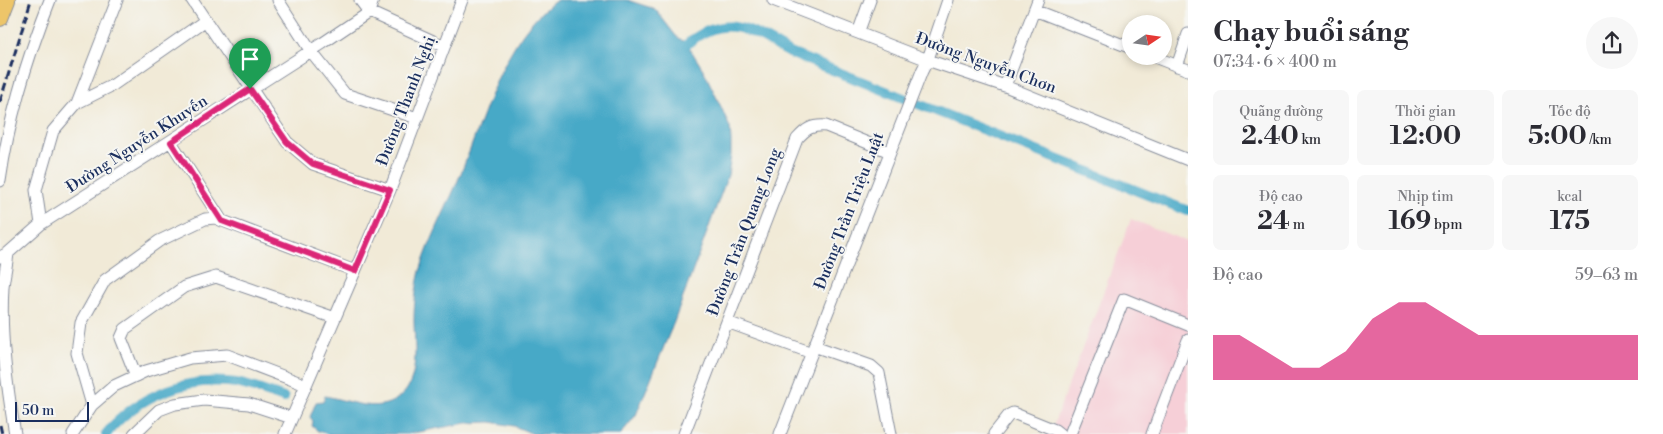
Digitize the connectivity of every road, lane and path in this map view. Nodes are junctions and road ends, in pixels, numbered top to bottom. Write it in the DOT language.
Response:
graph roads {
  1 [pos="7,0"];
  2 [pos="50,0"];
  3 [pos="117,0"];
  4 [pos="192,0"];
  5 [pos="278,0"];
  6 [pos="360,0"];
  7 [pos="373,0"];
  8 [pos="462,0"];
  9 [pos="773,0"];
  10 [pos="870,0"];
  11 [pos="948,0"];
  12 [pos="1036,5"];
  13 [pos="368,12"];
  14 [pos="0,18"];
  15 [pos="206,20"];
  16 [pos="858,33"];
  17 [pos="1188,34"];
  18 [pos="1122,44"];
  19 [pos="444,46"];
  20 [pos="310,50"];
  21 [pos="928,59"];
  22 [pos="1172,64"];
  23 [pos="1177,66"];
  24 [pos="1188,70"];
  25 [pos="1005,86"];
  26 [pos="250,89"];
  27 [pos="77,103"];
  28 [pos="417,118"];
  29 [pos="171,142"];
  30 [pos="890,152"];
  31 [pos="1188,160"];
  32 [pos="0,181"];
  33 [pos="390,190"];
  34 [pos="222,221"];
  35 [pos="41,224"];
  36 [pos="4,255"];
  37 [pos="355,271"];
  38 [pos="335,318"];
  39 [pos="727,322"];
  40 [pos="1188,325"];
  41 [pos="1188,340"];
  42 [pos="813,349"];
  43 [pos="136,376"];
  44 [pos="306,385"];
  45 [pos="92,405"];
  46 [pos="292,418"];
  47 [pos="15,434"];
  48 [pos="73,434"];
  49 [pos="134,434"];
  50 [pos="286,434"];
  51 [pos="684,434"];
  52 [pos="780,434"];
  53 [pos="891,434"];
  54 [pos="994,434"];
  55 [pos="1060,434"];
  56 [pos="1070,434"];
  57 [pos="1152,434"];
  1 -- 14 [label="highway"];
  2 -- 32 [label="street"];
  3 -- 27 [label="street"];
  4 -- 15 [label="street"];
  5 -- 20 [label="street"];
  6 -- 13 [label="street"];
  7 -- 13 [label="street"];
  8 -- 19 [label="street, Đường Thanh Nghị"];
  9 -- 16 [label="street, Đường Nguyễn Chơn"];
  10 -- 16 [label="street"];
  11 -- 21 [label="street, Đường Trần Triệu Luật"];
  12 -- 18 [label="street"];
  12 -- 25 [label="street"];
  13 -- 19 [label="street"];
  13 -- 20 [label="street, Đường Nguyễn Khuyến"];
  15 -- 26 [label="street"];
  15 -- 27 [label="street"];
  16 -- 21 [label="street, Đường Nguyễn Chơn"];
  17 -- 23 [label="street"];
  19 -- 28 [label="street, Đường Thanh Nghị"];
  20 -- 26 [label="street, Đường Nguyễn Khuyến"];
  20 -- 28 [label="street"];
  21 -- 25 [label="street, Đường Nguyễn Chơn"];
  21 -- 30 [label="street, Đường Trần Triệu Luật"];
  22 -- 23 [label="street"];
  23 -- 24 [label="street"];
  25 -- 31 [label="street, Đường Nguyễn Chơn"];
  26 -- 29 [label="street, Đường Nguyễn Khuyến"];
  26 -- 33 [label="street"];
  27 -- 35 [label="street"];
  28 -- 33 [label="street, Đường Thanh Nghị"];
  29 -- 34 [label="street"];
  29 -- 35 [label="street, Đường Nguyễn Khuyến"];
  30 -- 39 [label="street, Đường Trần Quang Long"];
  30 -- 42 [label="street, Đường Trần Triệu Luật"];
  33 -- 37 [label="street, Đường Thanh Nghị"];
  34 -- 37 [label="street"];
  34 -- 45 [label="street"];
  35 -- 36 [label="street, Đường Nguyễn Khuyến"];
  36 -- 47 [label="street"];
  37 -- 38 [label="street, Đường Thanh Nghị"];
  38 -- 43 [label="street"];
  38 -- 44 [label="street, Đường Thanh Nghị"];
  39 -- 42 [label="street"];
  39 -- 51 [label="street, Đường Trần Quang Long"];
  40 -- 56 [label="street"];
  41 -- 57 [label="street"];
  42 -- 52 [label="street, Đường Trần Triệu Luật"];
  42 -- 53 [label="street"];
  43 -- 44 [label="street"];
  43 -- 45 [label="street"];
  44 -- 46 [label="street, Đường Thanh Nghị"];
  45 -- 48 [label="street"];
  46 -- 49 [label="street"];
  46 -- 50 [label="street, Đường Thanh Nghị"];
  54 -- 55 [label="street"];
}
